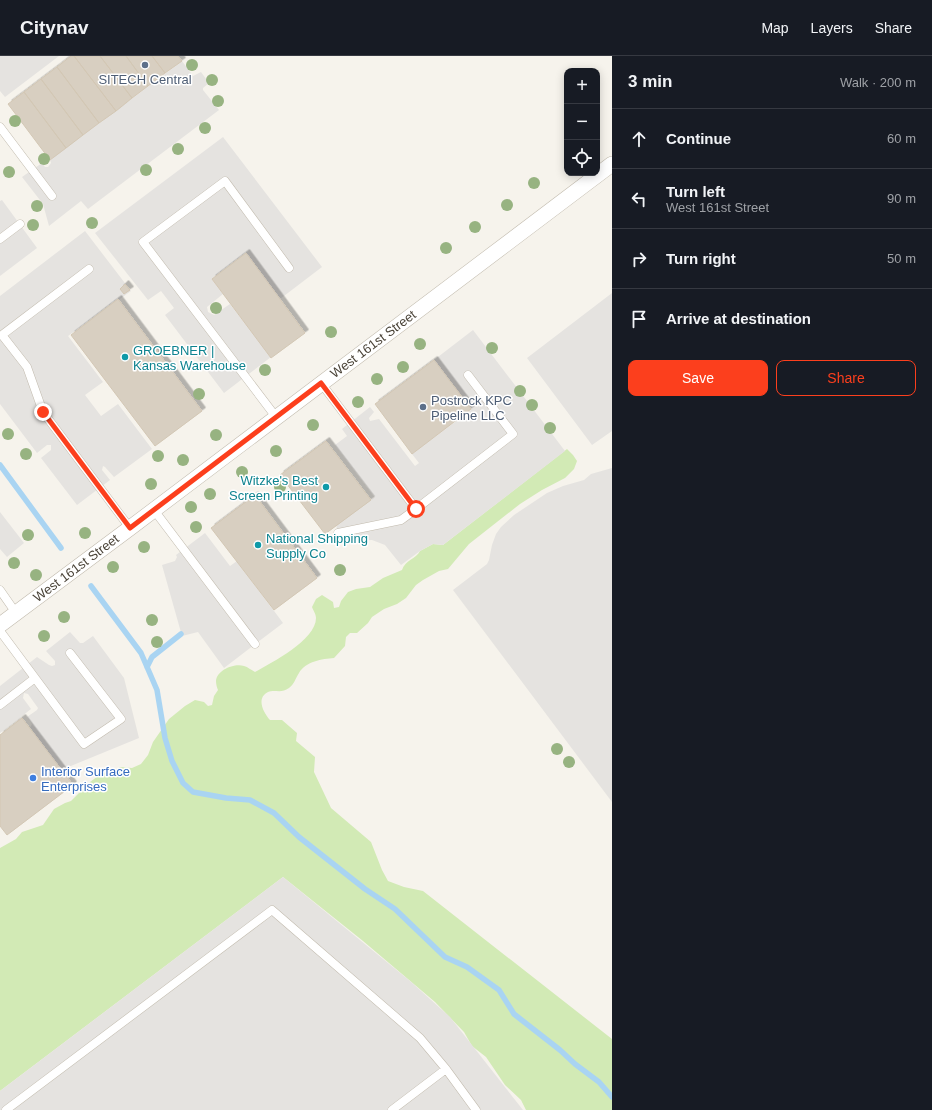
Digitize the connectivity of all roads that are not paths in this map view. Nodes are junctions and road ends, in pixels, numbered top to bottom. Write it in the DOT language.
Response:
graph roads {
  1 [pos="0,127"];
  2 [pos="612,164"];
  3 [pos="52,196"];
  4 [pos="20,224"];
  5 [pos="0,239"];
  6 [pos="289,268"];
  7 [pos="89,269"];
  8 [pos="468,376"];
  9 [pos="321,383"];
  10 [pos="276,417"];
  11 [pos="416,509"];
  12 [pos="154,510"];
  13 [pos="130,528"];
  14 [pos="338,533"];
  15 [pos="0,590"];
  16 [pos="16,613"];
  17 [pos="0,625"];
  18 [pos="0,631"];
  19 [pos="256,644"];
  20 [pos="70,653"];
  21 [pos="36,678"];
  22 [pos="0,705"];
  23 [pos="446,1069"];
  24 [pos="6,1110"];
  25 [pos="392,1110"];
  26 [pos="476,1110"];
  1 -- 3 [label="lane"];
  2 -- 9 [label="street, West 161st Street"];
  4 -- 5 [label="lane"];
  6 -- 10 [label="lane"];
  7 -- 13 [label="lane"];
  8 -- 11 [label="lane"];
  9 -- 10 [label="street, West 161st Street"];
  9 -- 11 [label="lane"];
  10 -- 12 [label="street, West 161st Street"];
  11 -- 14 [label="lane"];
  12 -- 13 [label="street, West 161st Street"];
  12 -- 19 [label="lane"];
  13 -- 16 [label="street, West 161st Street"];
  15 -- 16 [label="lane"];
  16 -- 17 [label="street, West 161st Street"];
  18 -- 21 [label="lane"];
  20 -- 21 [label="lane"];
  21 -- 22 [label="lane"];
  23 -- 24 [label="lane"];
  23 -- 25 [label="lane"];
  23 -- 26 [label="lane"];
}
